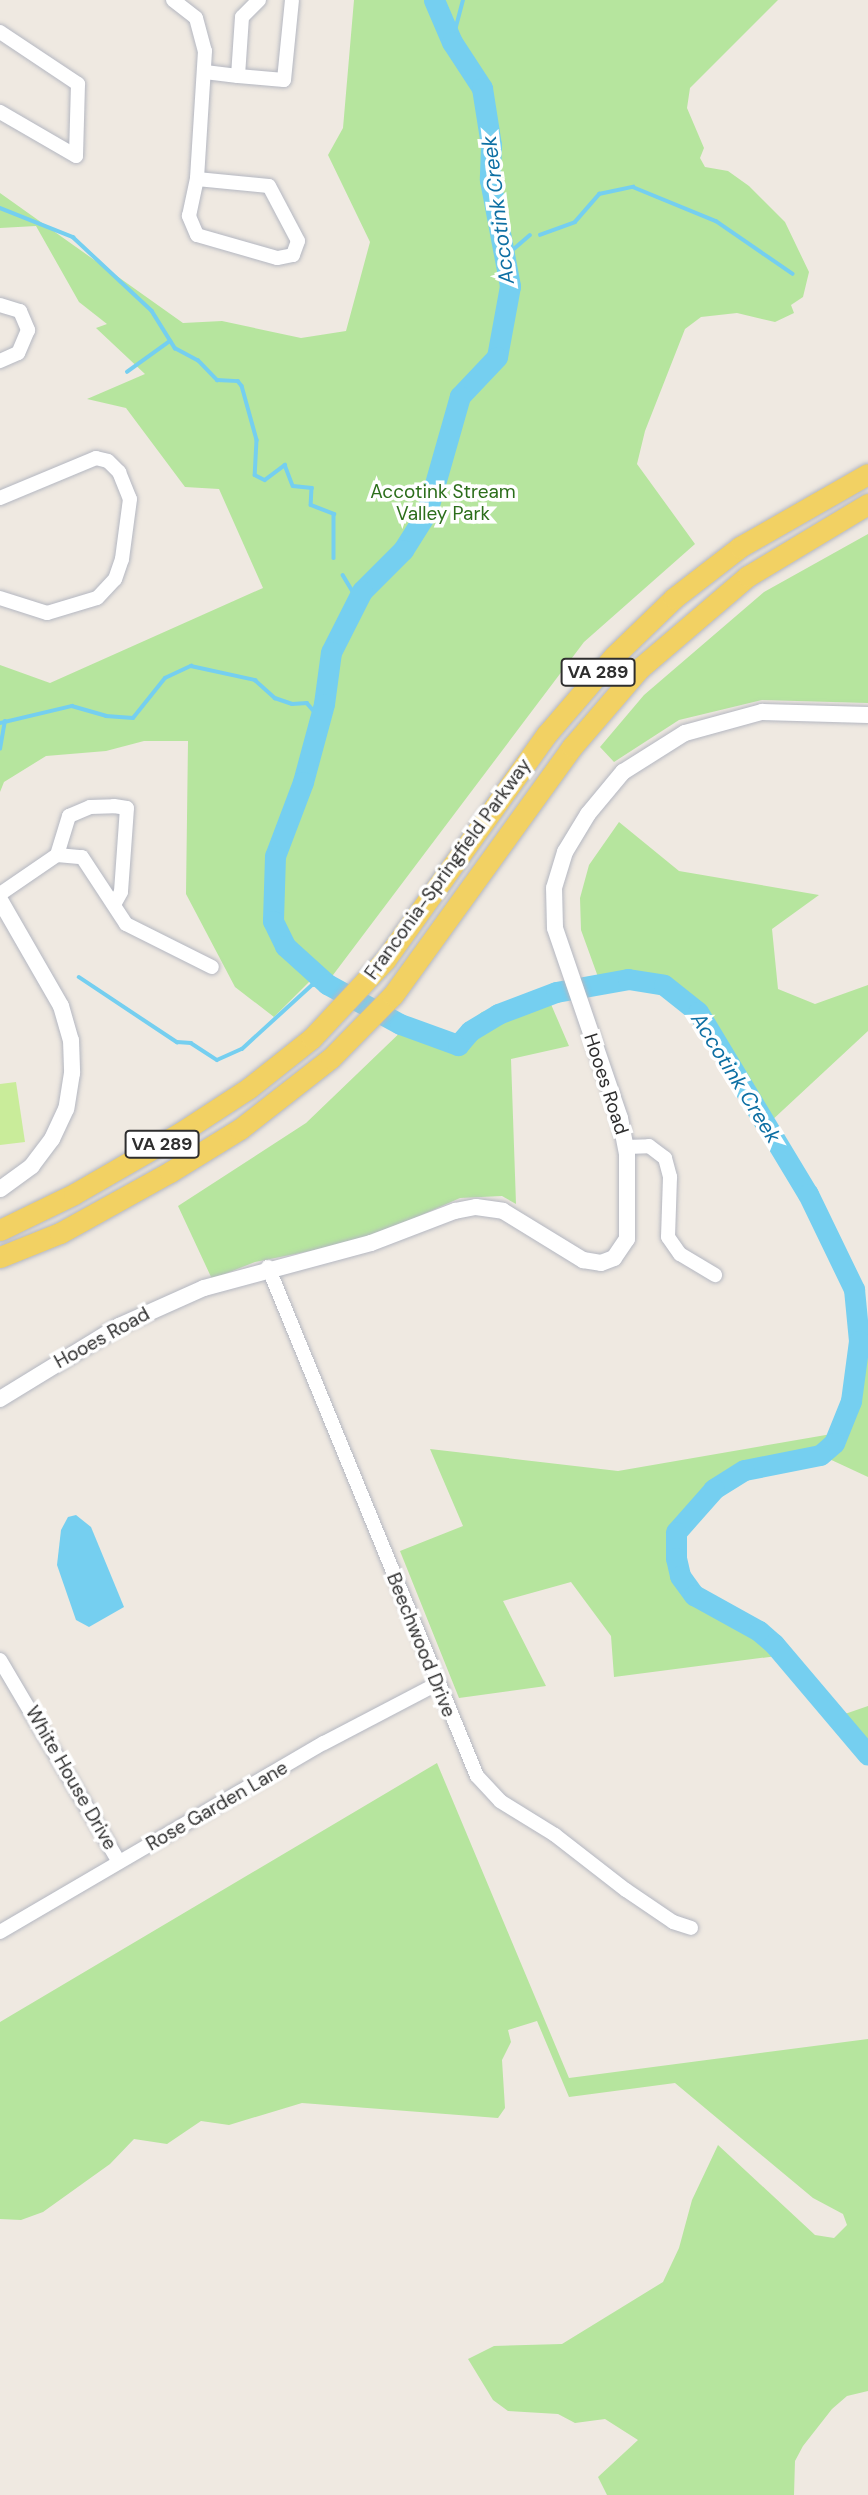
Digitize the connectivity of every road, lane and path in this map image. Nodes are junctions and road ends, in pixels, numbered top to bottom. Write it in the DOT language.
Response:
graph roads {
  1 [pos="173,0"];
  2 [pos="259,0"];
  3 [pos="292,0"];
  4 [pos="0,32"];
  5 [pos="205,72"];
  6 [pos="238,76"];
  7 [pos="0,112"];
  8 [pos="197,179"];
  9 [pos="0,305"];
  10 [pos="0,361"];
  11 [pos="868,474"];
  12 [pos="0,498"];
  13 [pos="868,504"];
  14 [pos="0,598"];
  15 [pos="868,715"];
  16 [pos="57,855"];
  17 [pos="0,894"];
  18 [pos="0,900"];
  19 [pos="115,903"];
  20 [pos="212,968"];
  21 [pos="626,1147"];
  22 [pos="0,1189"];
  23 [pos="0,1230"];
  24 [pos="60,1233"];
  25 [pos="0,1257"];
  26 [pos="268,1267"];
  27 [pos="0,1269"];
  28 [pos="715,1275"];
  29 [pos="0,1399"];
  30 [pos="0,1660"];
  31 [pos="437,1684"];
  32 [pos="119,1862"];
  33 [pos="691,1928"];
  34 [pos="0,1932"];
  1 -- 5 [label="street"];
  2 -- 6 [label="street"];
  3 -- 6 [label="street"];
  4 -- 7 [label="street"];
  5 -- 6 [label="street"];
  5 -- 8 [label="street"];
  8 -- 8 [label="street"];
  9 -- 10 [label="street"];
  11 -- 23 [label="main road, Franconia-Springfield Parkway / VA 289"];
  12 -- 14 [label="street"];
  13 -- 24 [label="main road, Franconia-Springfield Parkway / VA 289"];
  15 -- 21 [label="street, Hooes Road"];
  16 -- 17 [label="street"];
  16 -- 19 [label="street"];
  16 -- 19 [label="street"];
  18 -- 22 [label="street"];
  19 -- 20 [label="street"];
  21 -- 26 [label="street, Hooes Road"];
  21 -- 28 [label="street"];
  24 -- 25 [label="main road, Franconia-Springfield Parkway / VA 289"];
  24 -- 27 [label="main road"];
  26 -- 29 [label="street, Hooes Road"];
  26 -- 31 [label="street, Beechwood Drive"];
  30 -- 32 [label="street, White House Drive"];
  31 -- 32 [label="street, Rose Garden Lane"];
  31 -- 33 [label="street, Beechwood Drive"];
  32 -- 34 [label="street, Rose Garden Lane"];
}
